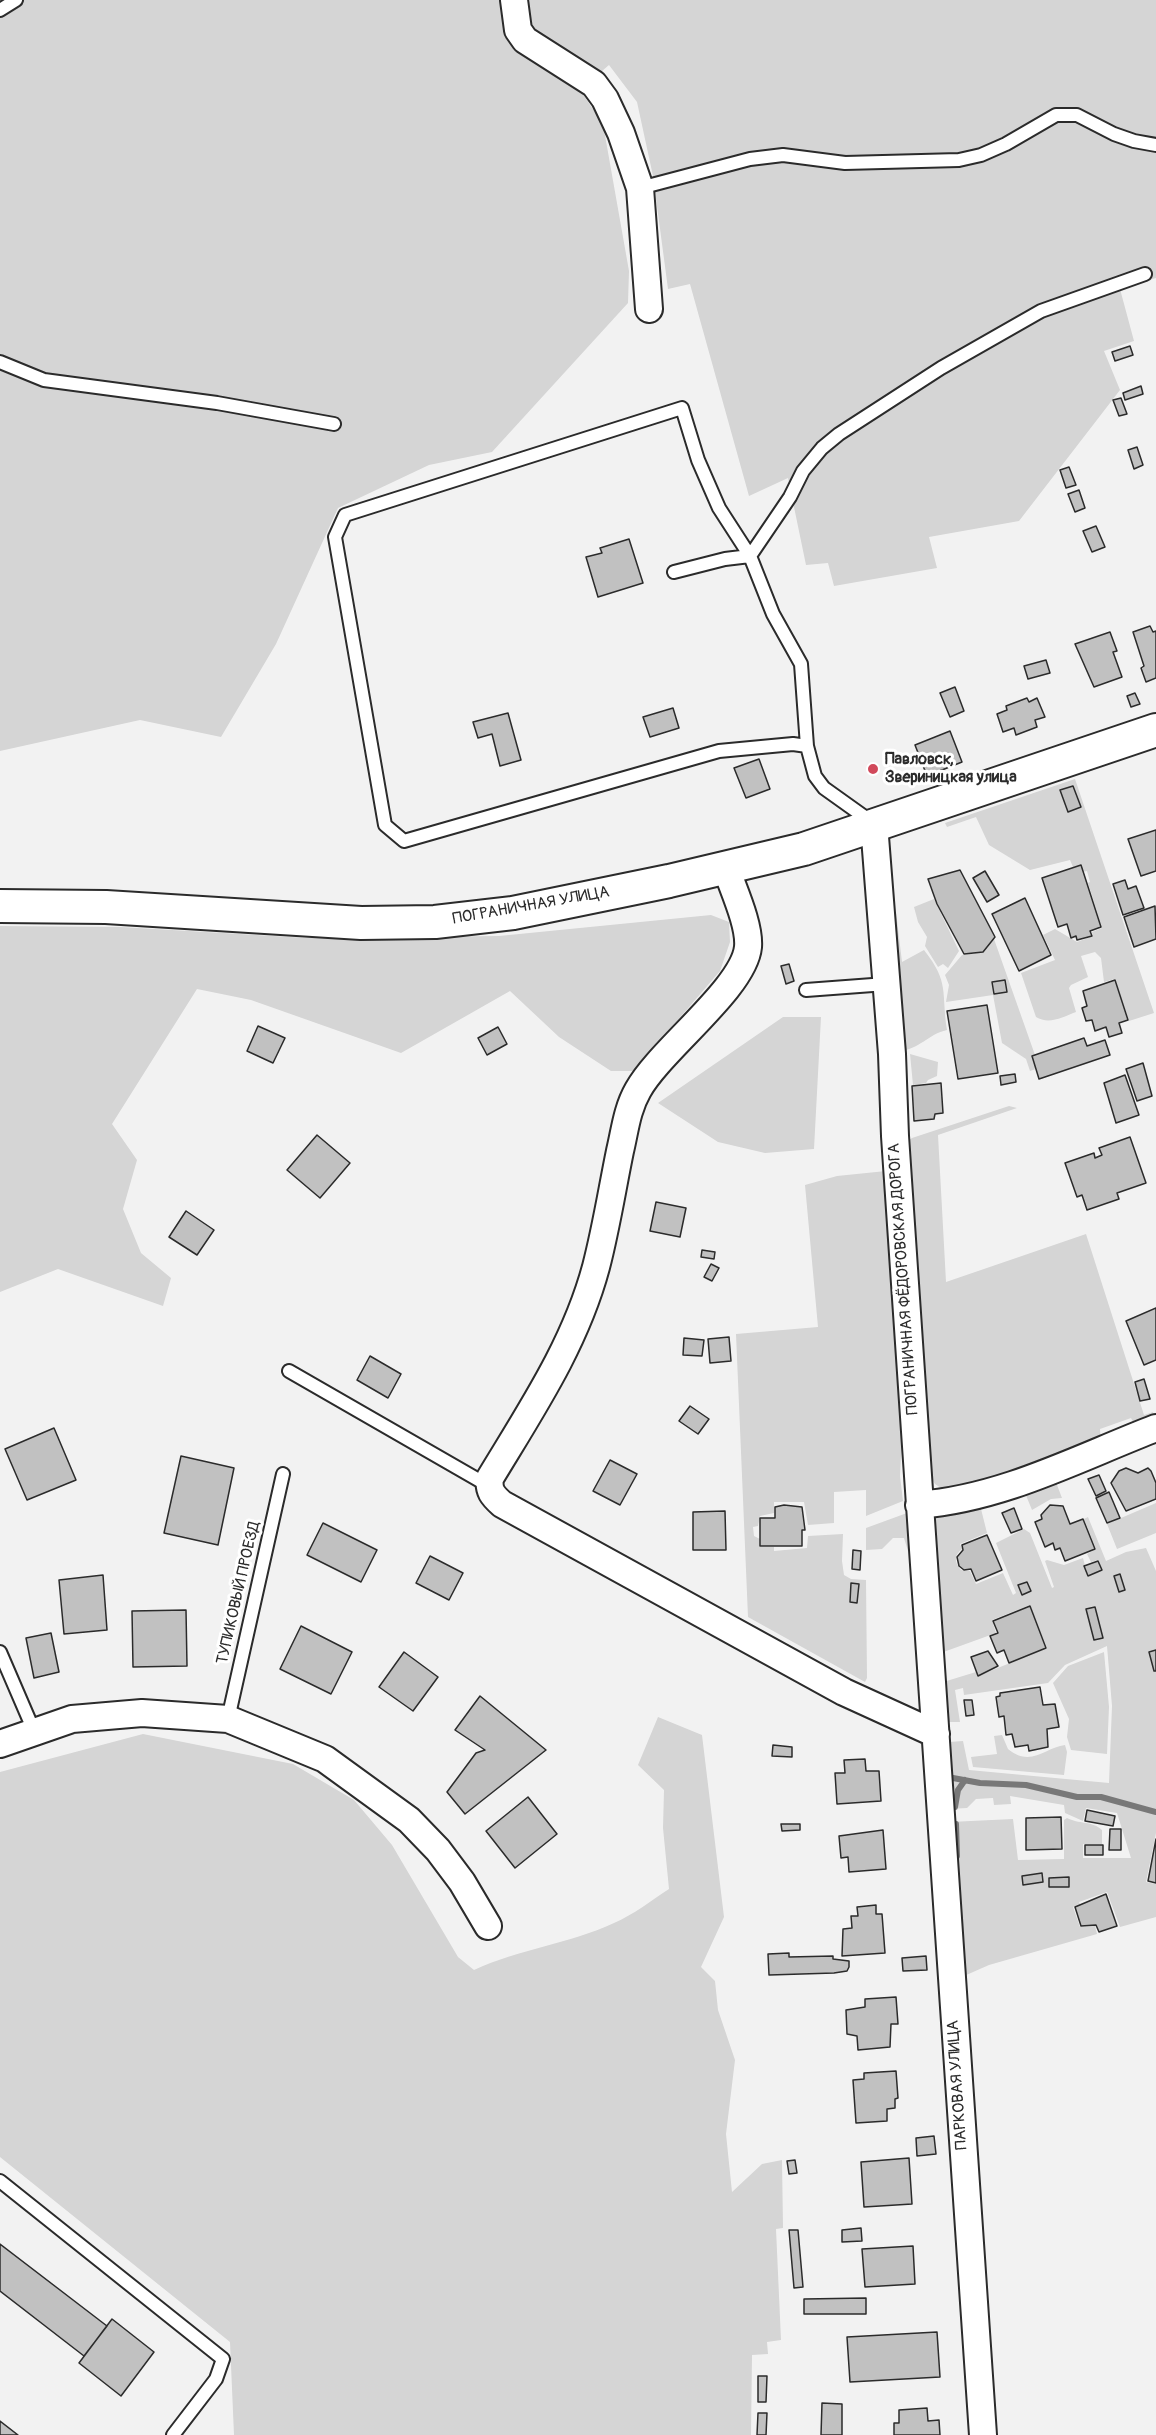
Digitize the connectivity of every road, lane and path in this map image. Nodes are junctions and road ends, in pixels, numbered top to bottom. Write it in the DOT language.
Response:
graph roads {
  1 [pos="16,0"];
  2 [pos="514,0"];
  3 [pos="0,10"];
  4 [pos="1156,145"];
  5 [pos="640,188"];
  6 [pos="1145,274"];
  7 [pos="649,309"];
  8 [pos="0,362"];
  9 [pos="334,424"];
  10 [pos="750,556"];
  11 [pos="674,572"];
  12 [pos="1156,730"];
  13 [pos="807,746"];
  14 [pos="874,824"];
  15 [pos="726,868"];
  16 [pos="0,906"];
  17 [pos="886,984"];
  18 [pos="806,990"];
  19 [pos="289,1371"];
  20 [pos="1156,1428"];
  21 [pos="283,1474"];
  22 [pos="489,1486"];
  23 [pos="919,1505"];
  24 [pos="0,1652"];
  25 [pos="228,1719"];
  26 [pos="34,1731"];
  27 [pos="936,1734"];
  28 [pos="0,1744"];
  29 [pos="488,1926"];
  30 [pos="0,2181"];
  31 [pos="173,2435"];
  32 [pos="983,2435"];
  1 -- 3 [label="lane"];
  2 -- 5 [label="street"];
  4 -- 5 [label="lane"];
  5 -- 7 [label="street"];
  6 -- 10 [label="lane"];
  8 -- 9 [label="lane"];
  10 -- 11 [label="lane"];
  10 -- 13 [label="lane"];
  10 -- 13 [label="lane"];
  12 -- 14 [label="street, ПОГРАНИЧНАЯ УЛИЦА"];
  13 -- 14 [label="lane"];
  14 -- 15 [label="street, ПОГРАНИЧНАЯ УЛИЦА"];
  14 -- 17 [label="street, ПОГРАНИЧНАЯ ФЁДОРОВСКАЯ ДОРОГА"];
  15 -- 16 [label="street, ПОГРАНИЧНАЯ УЛИЦА"];
  15 -- 22 [label="street"];
  17 -- 18 [label="lane"];
  17 -- 23 [label="street, ПОГРАНИЧНАЯ ФЁДОРОВСКАЯ ДОРОГА"];
  19 -- 22 [label="lane"];
  20 -- 23 [label="street"];
  21 -- 25 [label="lane, ТУПИКОВЫЙ ПРОЕЗД"];
  22 -- 27 [label="street"];
  23 -- 27 [label="street, ПОГРАНИЧНАЯ ФЁДОРОВСКАЯ ДОРОГА"];
  24 -- 26 [label="lane"];
  25 -- 26 [label="street"];
  25 -- 29 [label="street"];
  26 -- 28 [label="street"];
  27 -- 32 [label="street, ПАРКОВАЯ УЛИЦА"];
  30 -- 31 [label="lane"];
}
